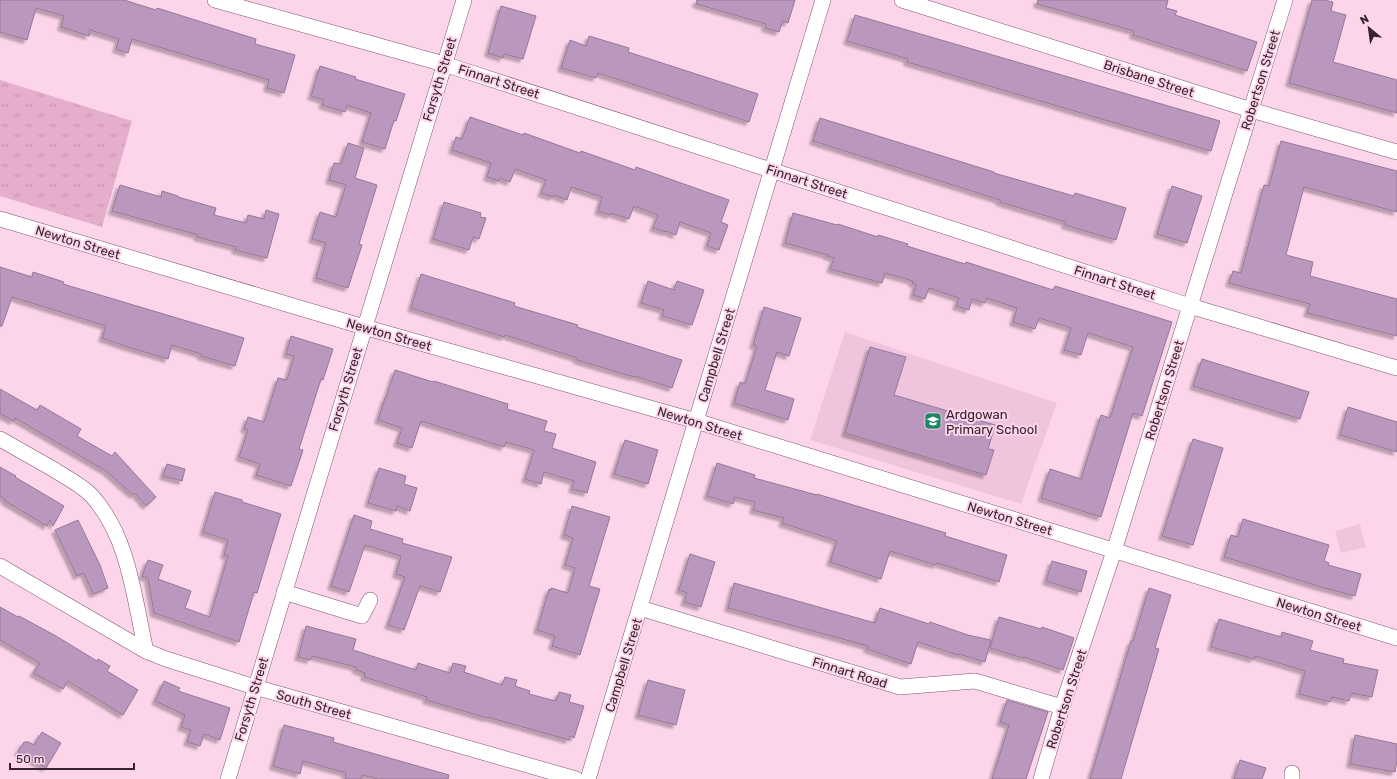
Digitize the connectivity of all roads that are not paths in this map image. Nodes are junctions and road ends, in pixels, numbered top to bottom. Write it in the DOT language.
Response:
graph roads {
  1 [pos="215,0"];
  2 [pos="464,0"];
  3 [pos="823,0"];
  4 [pos="902,0"];
  5 [pos="1286,0"];
  6 [pos="444,64"];
  7 [pos="1251,110"];
  8 [pos="1397,152"];
  9 [pos="772,170"];
  10 [pos="0,219"];
  11 [pos="1190,306"];
  12 [pos="364,327"];
  13 [pos="1397,368"];
  14 [pos="696,421"];
  15 [pos="0,439"];
  16 [pos="1114,551"];
  17 [pos="0,566"];
  18 [pos="284,592"];
  19 [pos="370,600"];
  20 [pos="640,608"];
  21 [pos="1397,638"];
  22 [pos="146,650"];
  23 [pos="255,687"];
  24 [pos="1062,707"];
  25 [pos="228,779"];
  26 [pos="576,779"];
  27 [pos="588,779"];
  28 [pos="1041,779"];
  1 -- 6 [label="street, Finnart Street"];
  2 -- 6 [label="street, Forsyth Street"];
  3 -- 9 [label="street, Campbell Street"];
  4 -- 7 [label="street, Brisbane Street"];
  5 -- 7 [label="street, Robertson Street"];
  6 -- 9 [label="street, Finnart Street"];
  6 -- 12 [label="street, Forsyth Street"];
  7 -- 8 [label="street, Brisbane Street"];
  7 -- 11 [label="street, Robertson Street"];
  9 -- 11 [label="street, Finnart Street"];
  9 -- 14 [label="street, Campbell Street"];
  10 -- 12 [label="street, Newton Street"];
  11 -- 13 [label="street, Finnart Street"];
  11 -- 16 [label="street, Robertson Street"];
  12 -- 14 [label="street, Newton Street"];
  12 -- 18 [label="street, Forsyth Street"];
  14 -- 16 [label="street, Newton Street"];
  14 -- 20 [label="street, Campbell Street"];
  15 -- 22 [label="street"];
  16 -- 21 [label="street, Newton Street"];
  16 -- 24 [label="street, Robertson Street"];
  17 -- 22 [label="street, South Street"];
  18 -- 19 [label="street"];
  18 -- 23 [label="street, Forsyth Street"];
  20 -- 24 [label="street, Finnart Road"];
  20 -- 27 [label="street, Campbell Street"];
  22 -- 23 [label="street, South Street"];
  23 -- 25 [label="street, Forsyth Street"];
  23 -- 26 [label="street, South Street"];
  24 -- 28 [label="street, Robertson Street"];
}
